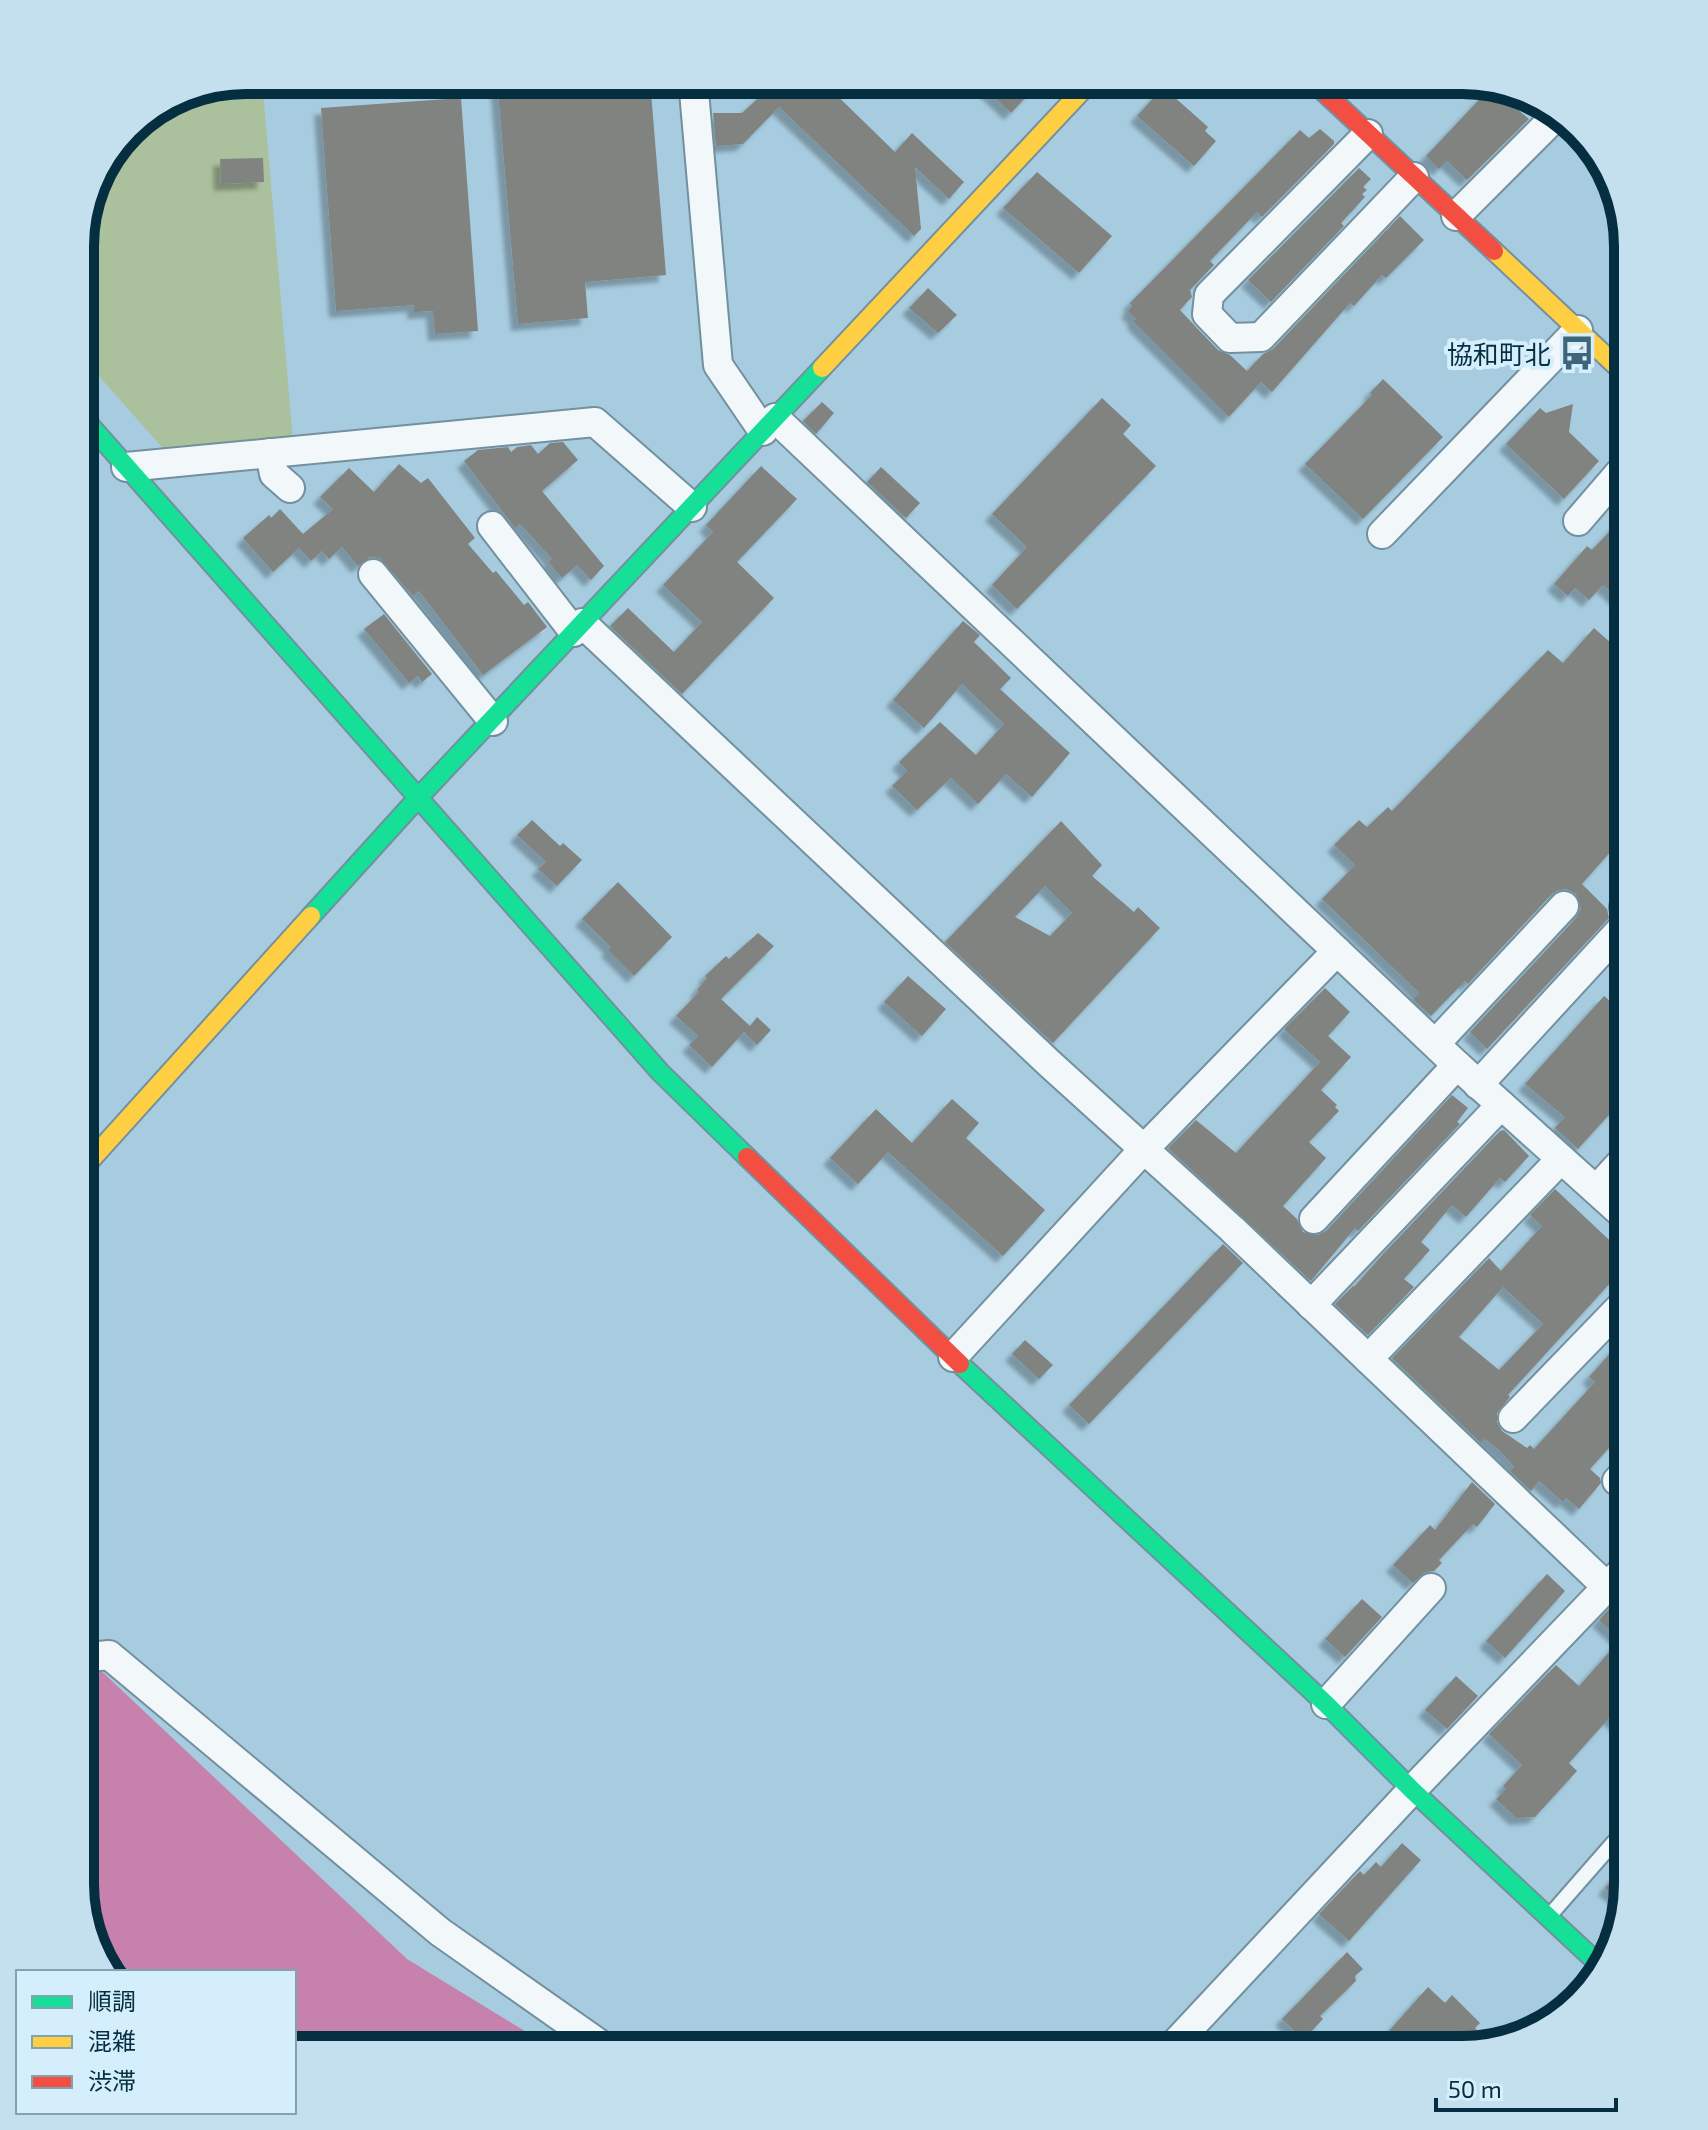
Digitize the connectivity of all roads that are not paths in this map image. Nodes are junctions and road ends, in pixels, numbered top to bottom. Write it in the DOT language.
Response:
graph roads {
  1 [pos="694,94"];
  2 [pos="1079,94"];
  3 [pos="1330,94"];
  4 [pos="1549,123"];
  5 [pos="1368,134"];
  6 [pos="1414,177"];
  7 [pos="1456,216"];
  8 [pos="1578,330"];
  9 [pos="1614,362"];
  10 [pos="769,425"];
  11 [pos="94,430"];
  12 [pos="270,453"];
  13 [pos="126,467"];
  14 [pos="1614,479"];
  15 [pos="290,488"];
  16 [pos="692,507"];
  17 [pos="1578,521"];
  18 [pos="1382,534"];
  19 [pos="495,544"];
  20 [pos="373,574"];
  21 [pos="578,627"];
  22 [pos="493,721"];
  23 [pos="417,799"];
  24 [pos="1564,906"];
  25 [pos="1614,937"];
  26 [pos="1337,951"];
  27 [pos="1436,1043"];
  28 [pos="1457,1065"];
  29 [pos="1478,1085"];
  30 [pos="1501,1105"];
  31 [pos="1144,1149"];
  32 [pos="94,1157"];
  33 [pos="1561,1159"];
  34 [pos="1614,1170"];
  35 [pos="1597,1189"];
  36 [pos="1614,1205"];
  37 [pos="1314,1219"];
  38 [pos="1311,1305"];
  39 [pos="1614,1313"];
  40 [pos="953,1357"];
  41 [pos="1368,1359"];
  42 [pos="1513,1418"];
  43 [pos="1614,1580"];
  44 [pos="1607,1587"];
  45 [pos="1431,1588"];
  46 [pos="94,1657"];
  47 [pos="1326,1704"];
  48 [pos="1412,1790"];
  49 [pos="1614,1842"];
  50 [pos="1548,1918"];
  51 [pos="1596,1957"];
  52 [pos="588,2036"];
  53 [pos="1182,2036"];
  1 -- 10 [label="street"];
  2 -- 10 [label="street"];
  3 -- 5 [label="street"];
  4 -- 7 [label="street"];
  5 -- 6 [label="street"];
  5 -- 6 [label="street"];
  6 -- 7 [label="street"];
  7 -- 8 [label="street"];
  8 -- 9 [label="street"];
  8 -- 18 [label="street"];
  10 -- 16 [label="street"];
  10 -- 26 [label="street"];
  11 -- 13 [label="street"];
  12 -- 13 [label="street"];
  12 -- 15 [label="street"];
  12 -- 16 [label="street"];
  13 -- 23 [label="street"];
  14 -- 17 [label="street"];
  16 -- 21 [label="street"];
  19 -- 21 [label="street"];
  20 -- 22 [label="street"];
  21 -- 22 [label="street"];
  21 -- 31 [label="street"];
  22 -- 23 [label="street"];
  23 -- 32 [label="street"];
  23 -- 40 [label="street"];
  24 -- 27 [label="street"];
  25 -- 29 [label="street"];
  26 -- 27 [label="street"];
  26 -- 31 [label="street"];
  27 -- 28 [label="street"];
  28 -- 29 [label="street"];
  28 -- 37 [label="street"];
  29 -- 30 [label="street"];
  30 -- 33 [label="street"];
  30 -- 38 [label="street"];
  31 -- 38 [label="street"];
  31 -- 40 [label="street"];
  33 -- 35 [label="street"];
  33 -- 41 [label="street"];
  34 -- 35 [label="street"];
  35 -- 36 [label="street"];
  38 -- 41 [label="street"];
  39 -- 42 [label="street"];
  40 -- 47 [label="street"];
  41 -- 44 [label="street"];
  43 -- 44 [label="street"];
  44 -- 48 [label="street"];
  45 -- 47 [label="street"];
  46 -- 52 [label="street"];
  47 -- 48 [label="street"];
  48 -- 50 [label="street"];
  48 -- 53 [label="street"];
  49 -- 50 [label="lane"];
  50 -- 51 [label="street"];
}
